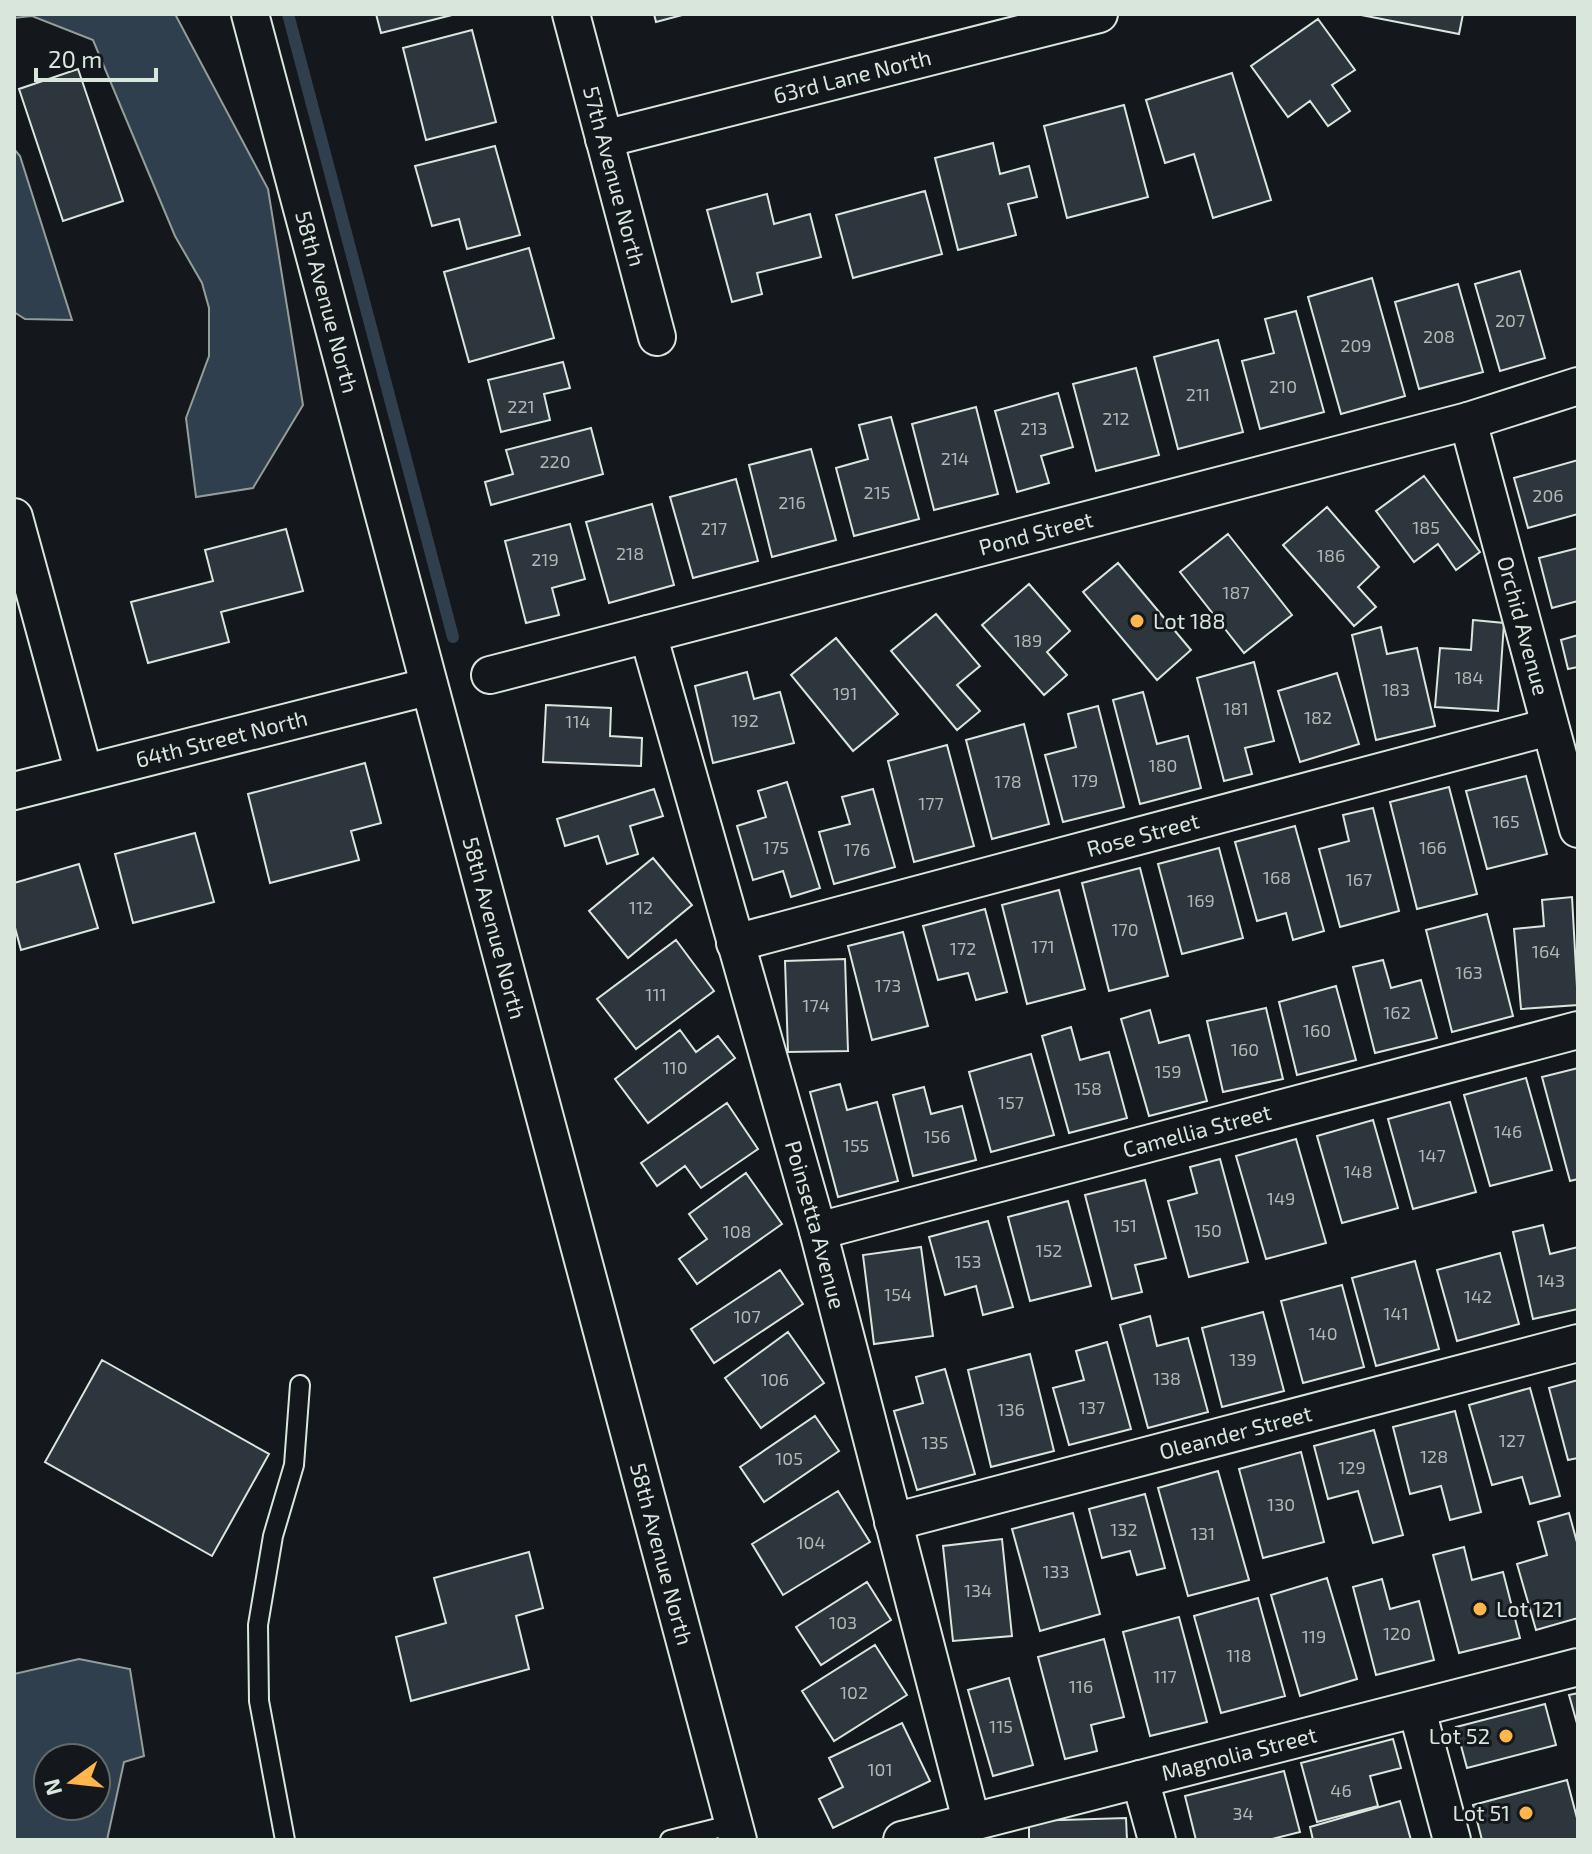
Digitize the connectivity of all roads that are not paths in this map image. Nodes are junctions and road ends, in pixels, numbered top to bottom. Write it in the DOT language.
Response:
graph roads {
  1 [pos="250,14"];
  2 [pos="571,14"];
  3 [pos="1099,14"];
  4 [pos="604,139"];
  5 [pos="657,337"];
  6 [pos="1578,386"];
  7 [pos="1468,421"];
  8 [pos="14,517"];
  9 [pos="648,634"];
  10 [pos="490,675"];
  11 [pos="427,687"];
  12 [pos="1549,727"];
  13 [pos="84,773"];
  14 [pos="14,791"];
  15 [pos="1578,829"];
  16 [pos="735,943"];
  17 [pos="1578,1030"];
  18 [pos="818,1231"];
  19 [pos="1578,1343"];
  20 [pos="300,1385"];
  21 [pos="893,1522"];
  22 [pos="1578,1667"];
  23 [pos="1417,1710"];
  24 [pos="1140,1779"];
  25 [pos="971,1820"];
  26 [pos="736,1832"];
  27 [pos="285,1840"];
  28 [pos="670,1840"];
  29 [pos="902,1840"];
  30 [pos="1157,1840"];
  31 [pos="1452,1840"];
  1 -- 11 [label="street, 58th Avenue North"];
  2 -- 4 [label="street, 57th Avenue North"];
  3 -- 4 [label="street, 63rd Lane North"];
  4 -- 5 [label="street, 57th Avenue North"];
  6 -- 7 [label="street, Pond Street"];
  7 -- 9 [label="street, Pond Street"];
  7 -- 12 [label="street, Orchid Avenue"];
  8 -- 13 [label="street"];
  9 -- 10 [label="street, Pond Street"];
  9 -- 16 [label="street, Poinsetta Avenue"];
  11 -- 13 [label="street, 64th Street North"];
  11 -- 26 [label="street, 58th Avenue North"];
  12 -- 15 [label="street, Orchid Avenue"];
  12 -- 16 [label="street, Rose Street"];
  13 -- 14 [label="street, 64th Street North"];
  16 -- 18 [label="street, Poinsetta Avenue"];
  17 -- 18 [label="street, Camellia Street"];
  18 -- 21 [label="street, Poinsetta Avenue"];
  19 -- 21 [label="street, Oleander Street"];
  20 -- 27 [label="lane"];
  21 -- 25 [label="street, Poinsetta Avenue"];
  22 -- 23 [label="street, Magnolia Street"];
  23 -- 24 [label="street, Magnolia Street"];
  23 -- 31 [label="street"];
  24 -- 25 [label="street, Magnolia Street"];
  24 -- 30 [label="street"];
  25 -- 29 [label="street, Magnolia Street"];
  26 -- 28 [label="lane"];
}
